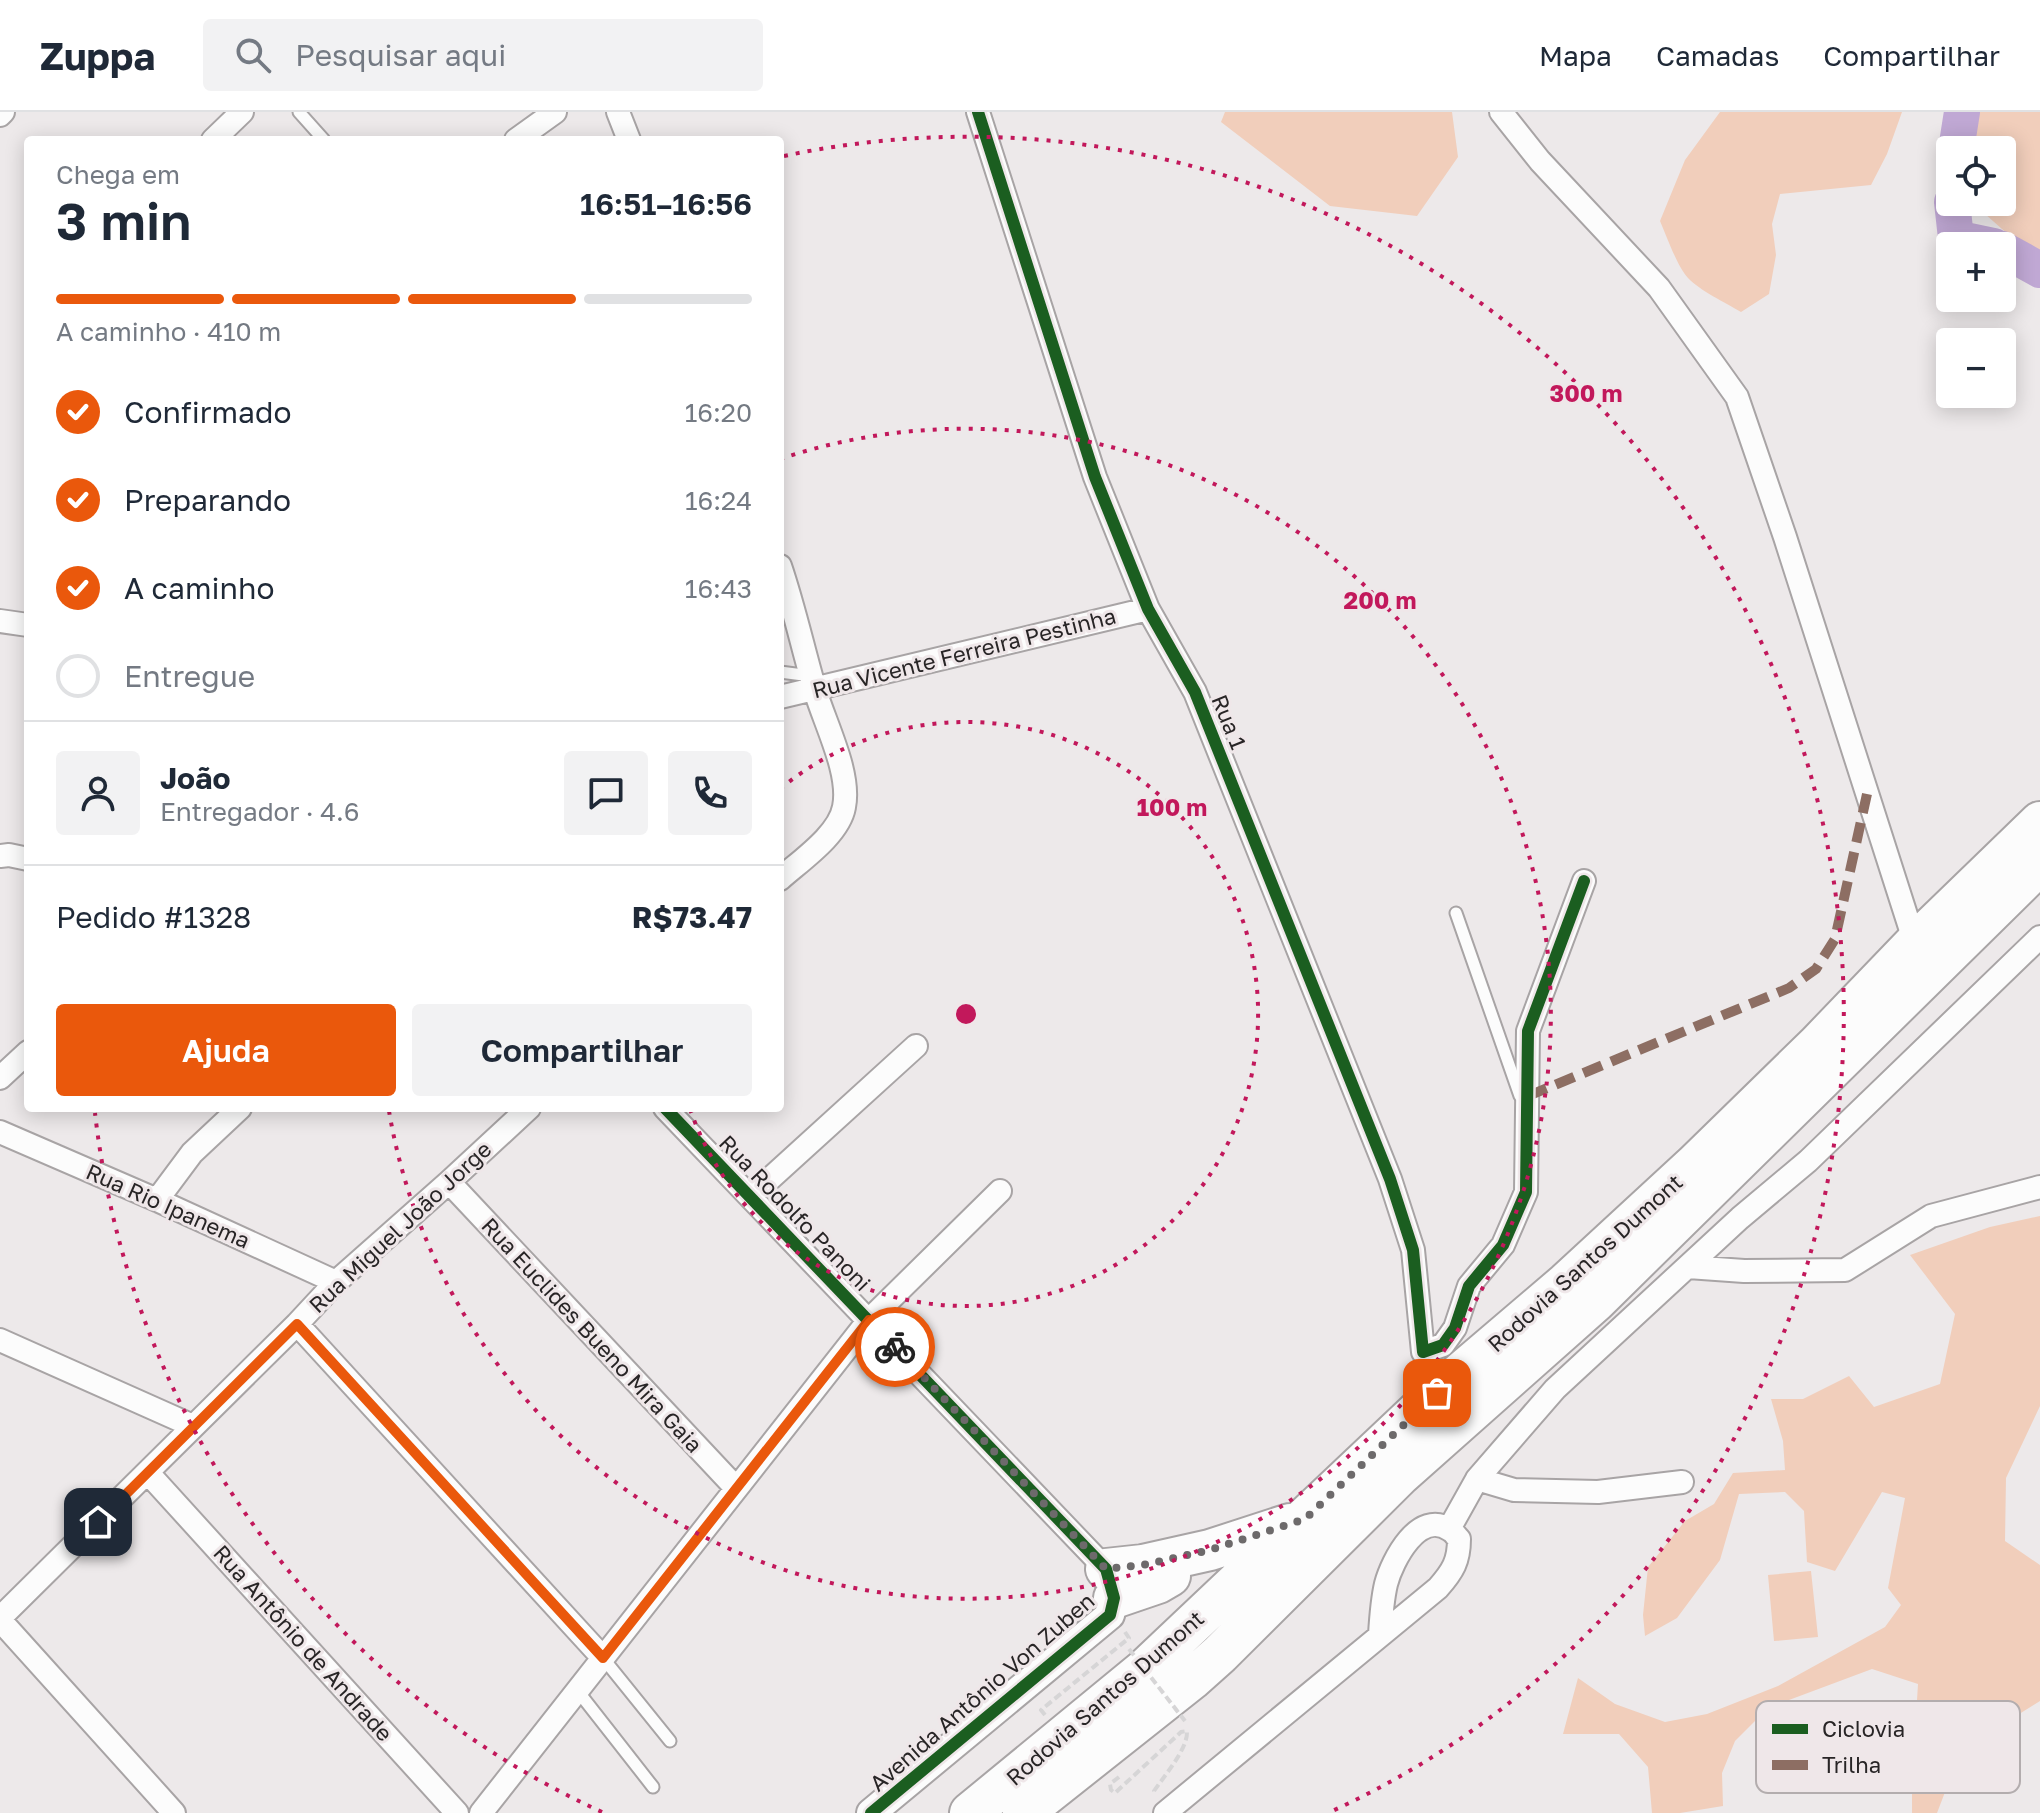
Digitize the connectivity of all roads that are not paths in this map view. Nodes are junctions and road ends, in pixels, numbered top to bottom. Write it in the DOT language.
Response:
graph roads {
  1 [pos="242,112"];
  2 [pos="299,112"];
  3 [pos="555,112"];
  4 [pos="618,112"];
  5 [pos="978,112"];
  6 [pos="1501,112"];
  7 [pos="217,136"];
  8 [pos="320,136"];
  9 [pos="522,136"];
  10 [pos="627,136"];
  11 [pos="785,593"];
  12 [pos="1148,609"];
  13 [pos="0,621"];
  14 [pos="24,624"];
  15 [pos="784,673"];
  16 [pos="813,682"];
  17 [pos="784,695"];
  18 [pos="2040,822"];
  19 [pos="0,856"];
  20 [pos="24,858"];
  21 [pos="2040,864"];
  22 [pos="784,875"];
  23 [pos="1584,881"];
  24 [pos="1456,913"];
  25 [pos="2040,937"];
  26 [pos="1915,943"];
  27 [pos="916,1046"];
  28 [pos="24,1056"];
  29 [pos="0,1078"];
  30 [pos="236,1112"];
  31 [pos="525,1112"];
  32 [pos="669,1112"];
  33 [pos="1527,1115"];
  34 [pos="0,1132"];
  35 [pos="449,1182"];
  36 [pos="2040,1187"];
  37 [pos="1000,1191"];
  38 [pos="751,1196"];
  39 [pos="157,1200"];
  40 [pos="1688,1267"];
  41 [pos="336,1282"];
  42 [pos="869,1320"];
  43 [pos="297,1324"];
  44 [pos="0,1340"];
  45 [pos="193,1426"];
  46 [pos="148,1473"];
  47 [pos="1477,1479"];
  48 [pos="1682,1482"];
  49 [pos="736,1488"];
  50 [pos="1305,1519"];
  51 [pos="1449,1529"];
  52 [pos="1110,1594"];
  53 [pos="0,1619"];
  54 [pos="1380,1635"];
  55 [pos="603,1658"];
  56 [pos="577,1690"];
  57 [pos="670,1741"];
  58 [pos="653,1787"];
  59 [pos="1161,1808"];
  60 [pos="174,1813"];
  61 [pos="457,1813"];
  62 [pos="481,1813"];
  63 [pos="871,1813"];
  64 [pos="970,1813"];
  65 [pos="1023,1813"];
  1 -- 7 [label="street"];
  2 -- 8 [label="lane"];
  3 -- 9 [label="street"];
  4 -- 10 [label="street"];
  5 -- 12 [label="street, Rua 1"];
  6 -- 26 [label="street"];
  11 -- 16 [label="street"];
  12 -- 16 [label="street, Rua Vicente Ferreira Pestinha"];
  12 -- 33 [label="street, Rua 1"];
  13 -- 14 [label="street"];
  15 -- 16 [label="lane"];
  16 -- 17 [label="street, Rua Vicente Ferreira Pestinha"];
  16 -- 22 [label="street"];
  18 -- 26 [label="highway, Rodovia Santos Dumont"];
  19 -- 20 [label="street"];
  21 -- 65 [label="highway, Rodovia Santos Dumont"];
  23 -- 33 [label="street"];
  24 -- 33 [label="lane"];
  25 -- 40 [label="street"];
  26 -- 50 [label="highway, Rodovia Santos Dumont"];
  27 -- 38 [label="street"];
  28 -- 29 [label="street"];
  30 -- 39 [label="street"];
  31 -- 35 [label="street, Rua Miguel João Jorge"];
  32 -- 38 [label="street, Rua Rodolfo Panoni"];
  34 -- 39 [label="street, Rua Rio Ipanema"];
  35 -- 41 [label="street, Rua Miguel João Jorge"];
  35 -- 49 [label="street, Rua Euclides Bueno Mira Gaia"];
  36 -- 40 [label="street"];
  37 -- 42 [label="street"];
  38 -- 42 [label="street, Rua Rodolfo Panoni"];
  39 -- 41 [label="street, Rua Rio Ipanema"];
  40 -- 47 [label="street"];
  41 -- 43 [label="street, Rua Miguel João Jorge"];
  42 -- 49 [label="street"];
  42 -- 52 [label="street, Rua Rodolfo Panoni"];
  43 -- 45 [label="street, Rua Miguel João Jorge"];
  43 -- 55 [label="street"];
  44 -- 45 [label="street"];
  45 -- 46 [label="street, Rua Miguel João Jorge"];
  46 -- 53 [label="street, Rua Miguel João Jorge"];
  46 -- 61 [label="street, Rua Antônio de Andrade"];
  47 -- 48 [label="street"];
  47 -- 51 [label="street"];
  49 -- 55 [label="street"];
  50 -- 52 [label="highway"];
  50 -- 64 [label="highway, Rodovia Santos Dumont"];
  51 -- 54 [label="street"];
  51 -- 54 [label="street"];
  52 -- 63 [label="street, Avenida Antônio Von Zuben"];
  53 -- 60 [label="street"];
  54 -- 59 [label="street"];
  55 -- 56 [label="street"];
  55 -- 57 [label="lane"];
  56 -- 58 [label="lane"];
  56 -- 62 [label="street"];
}
